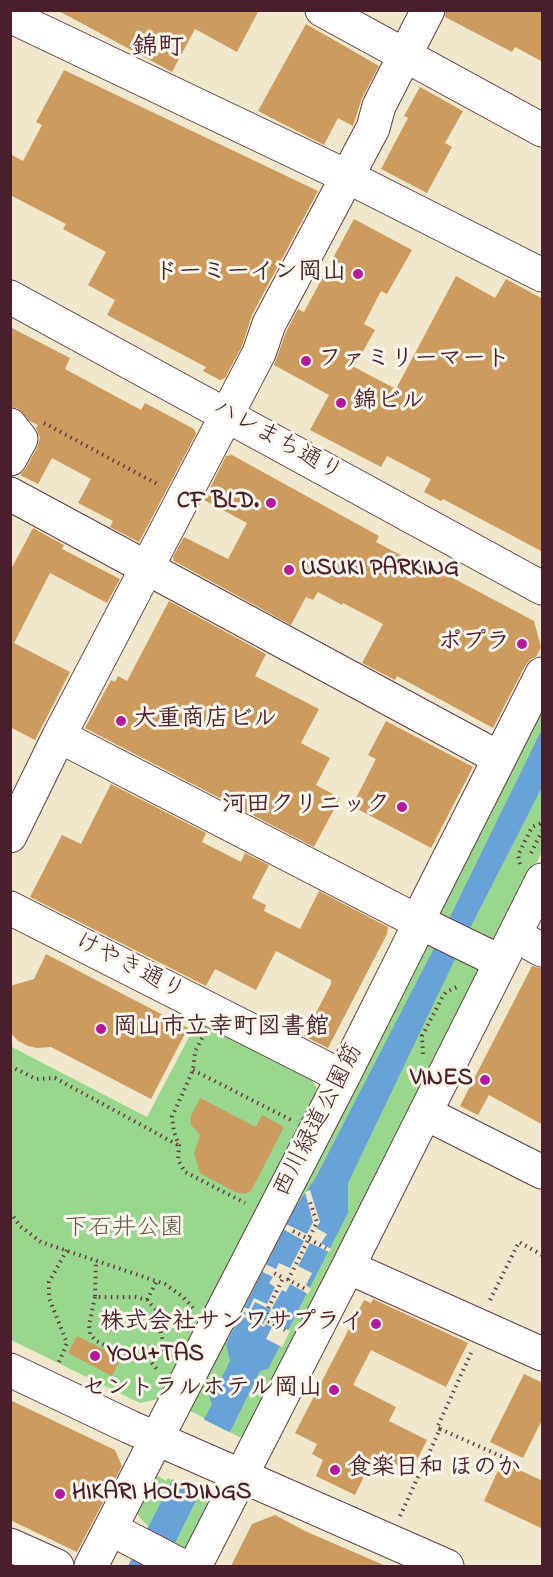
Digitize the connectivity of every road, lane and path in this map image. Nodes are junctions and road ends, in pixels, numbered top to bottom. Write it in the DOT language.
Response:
graph roads {
  1 [pos="322,10"];
  2 [pos="428,10"];
  3 [pos="10,16"];
  4 [pos="405,57"];
  5 [pos="543,130"];
  6 [pos="348,177"];
  7 [pos="543,275"];
  8 [pos="10,297"];
  9 [pos="227,415"];
  10 [pos="14,441"];
  11 [pos="10,494"];
  12 [pos="184,498"];
  13 [pos="146,568"];
  14 [pos="543,588"];
  15 [pos="543,674"];
  16 [pos="59,736"];
  17 [pos="499,758"];
  18 [pos="542,823"];
  19 [pos="10,836"];
  20 [pos="531,872"];
  21 [pos="10,908"];
  22 [pos="441,933"];
  23 [pos="519,949"];
  24 [pos="458,987"];
  25 [pos="205,1032"];
  26 [pos="427,1059"];
  27 [pos="10,1066"];
  28 [pos="193,1070"];
  29 [pos="343,1077"];
  30 [pos="425,1113"];
  31 [pos="293,1121"];
  32 [pos="179,1145"];
  33 [pos="543,1172"];
  34 [pos="251,1206"];
  35 [pos="10,1212"];
  36 [pos="317,1222"];
  37 [pos="285,1226"];
  38 [pos="309,1239"];
  39 [pos="67,1250"];
  40 [pos="543,1255"];
  41 [pos="339,1259"];
  42 [pos="96,1260"];
  43 [pos="274,1273"];
  44 [pos="286,1279"];
  45 [pos="157,1281"];
  46 [pos="310,1291"];
  47 [pos="95,1297"];
  48 [pos="147,1300"];
  49 [pos="243,1309"];
  50 [pos="196,1311"];
  51 [pos="263,1319"];
  52 [pos="480,1326"];
  53 [pos="289,1332"];
  54 [pos="543,1354"];
  55 [pos="148,1358"];
  56 [pos="10,1370"];
  57 [pos="56,1370"];
  58 [pos="163,1378"];
  59 [pos="440,1429"];
  60 [pos="171,1444"];
  61 [pos="521,1465"];
  62 [pos="229,1469"];
  63 [pos="398,1522"];
  64 [pos="124,1536"];
  65 [pos="10,1545"];
  66 [pos="181,1564"];
  67 [pos="57,1566"];
  68 [pos="91,1566"];
  69 [pos="447,1566"];
  1 -- 4 [label="street"];
  2 -- 4 [label="street"];
  3 -- 6 [label="street"];
  4 -- 5 [label="street"];
  4 -- 6 [label="street"];
  6 -- 7 [label="street"];
  6 -- 9 [label="street"];
  8 -- 9 [label="street, ハレまち通り"];
  9 -- 12 [label="street"];
  9 -- 14 [label="street, ハレまち通り"];
  10 -- 12 [label="path"];
  11 -- 13 [label="street"];
  12 -- 13 [label="street"];
  13 -- 16 [label="street"];
  13 -- 17 [label="street"];
  15 -- 17 [label="street, 西川緑道公園筋"];
  16 -- 19 [label="street"];
  16 -- 22 [label="street"];
  17 -- 22 [label="street, 西川緑道公園筋"];
  18 -- 20 [label="path"];
  20 -- 23 [label="street"];
  21 -- 29 [label="street, けやき通り"];
  22 -- 23 [label="street"];
  22 -- 29 [label="street, 西川緑道公園筋"];
  23 -- 30 [label="street"];
  24 -- 26 [label="path"];
  25 -- 28 [label="path"];
  27 -- 32 [label="path"];
  28 -- 31 [label="path"];
  28 -- 32 [label="path"];
  29 -- 60 [label="street, 西川緑道公園筋"];
  30 -- 33 [label="street"];
  30 -- 41 [label="street"];
  32 -- 34 [label="path"];
  35 -- 39 [label="path"];
  36 -- 38 [label="path"];
  37 -- 38 [label="path"];
  38 -- 41 [label="path"];
  38 -- 44 [label="path"];
  39 -- 42 [label="path"];
  39 -- 57 [label="path"];
  40 -- 52 [label="path"];
  41 -- 52 [label="street"];
  41 -- 62 [label="street"];
  42 -- 45 [label="path"];
  42 -- 47 [label="path"];
  43 -- 44 [label="path"];
  44 -- 46 [label="path"];
  44 -- 51 [label="path"];
  45 -- 48 [label="path"];
  45 -- 50 [label="path"];
  47 -- 48 [label="path"];
  47 -- 55 [label="path"];
  48 -- 55 [label="path"];
  49 -- 51 [label="path"];
  51 -- 53 [label="path"];
  52 -- 54 [label="street"];
  52 -- 59 [label="path"];
  55 -- 58 [label="path"];
  56 -- 60 [label="street"];
  59 -- 61 [label="path"];
  59 -- 63 [label="path"];
  60 -- 62 [label="street"];
  60 -- 64 [label="street, 西川緑道公園筋"];
  62 -- 66 [label="street"];
  62 -- 69 [label="street"];
  64 -- 66 [label="street"];
  64 -- 68 [label="street, 西川緑道公園筋"];
  65 -- 67 [label="street"];
}
